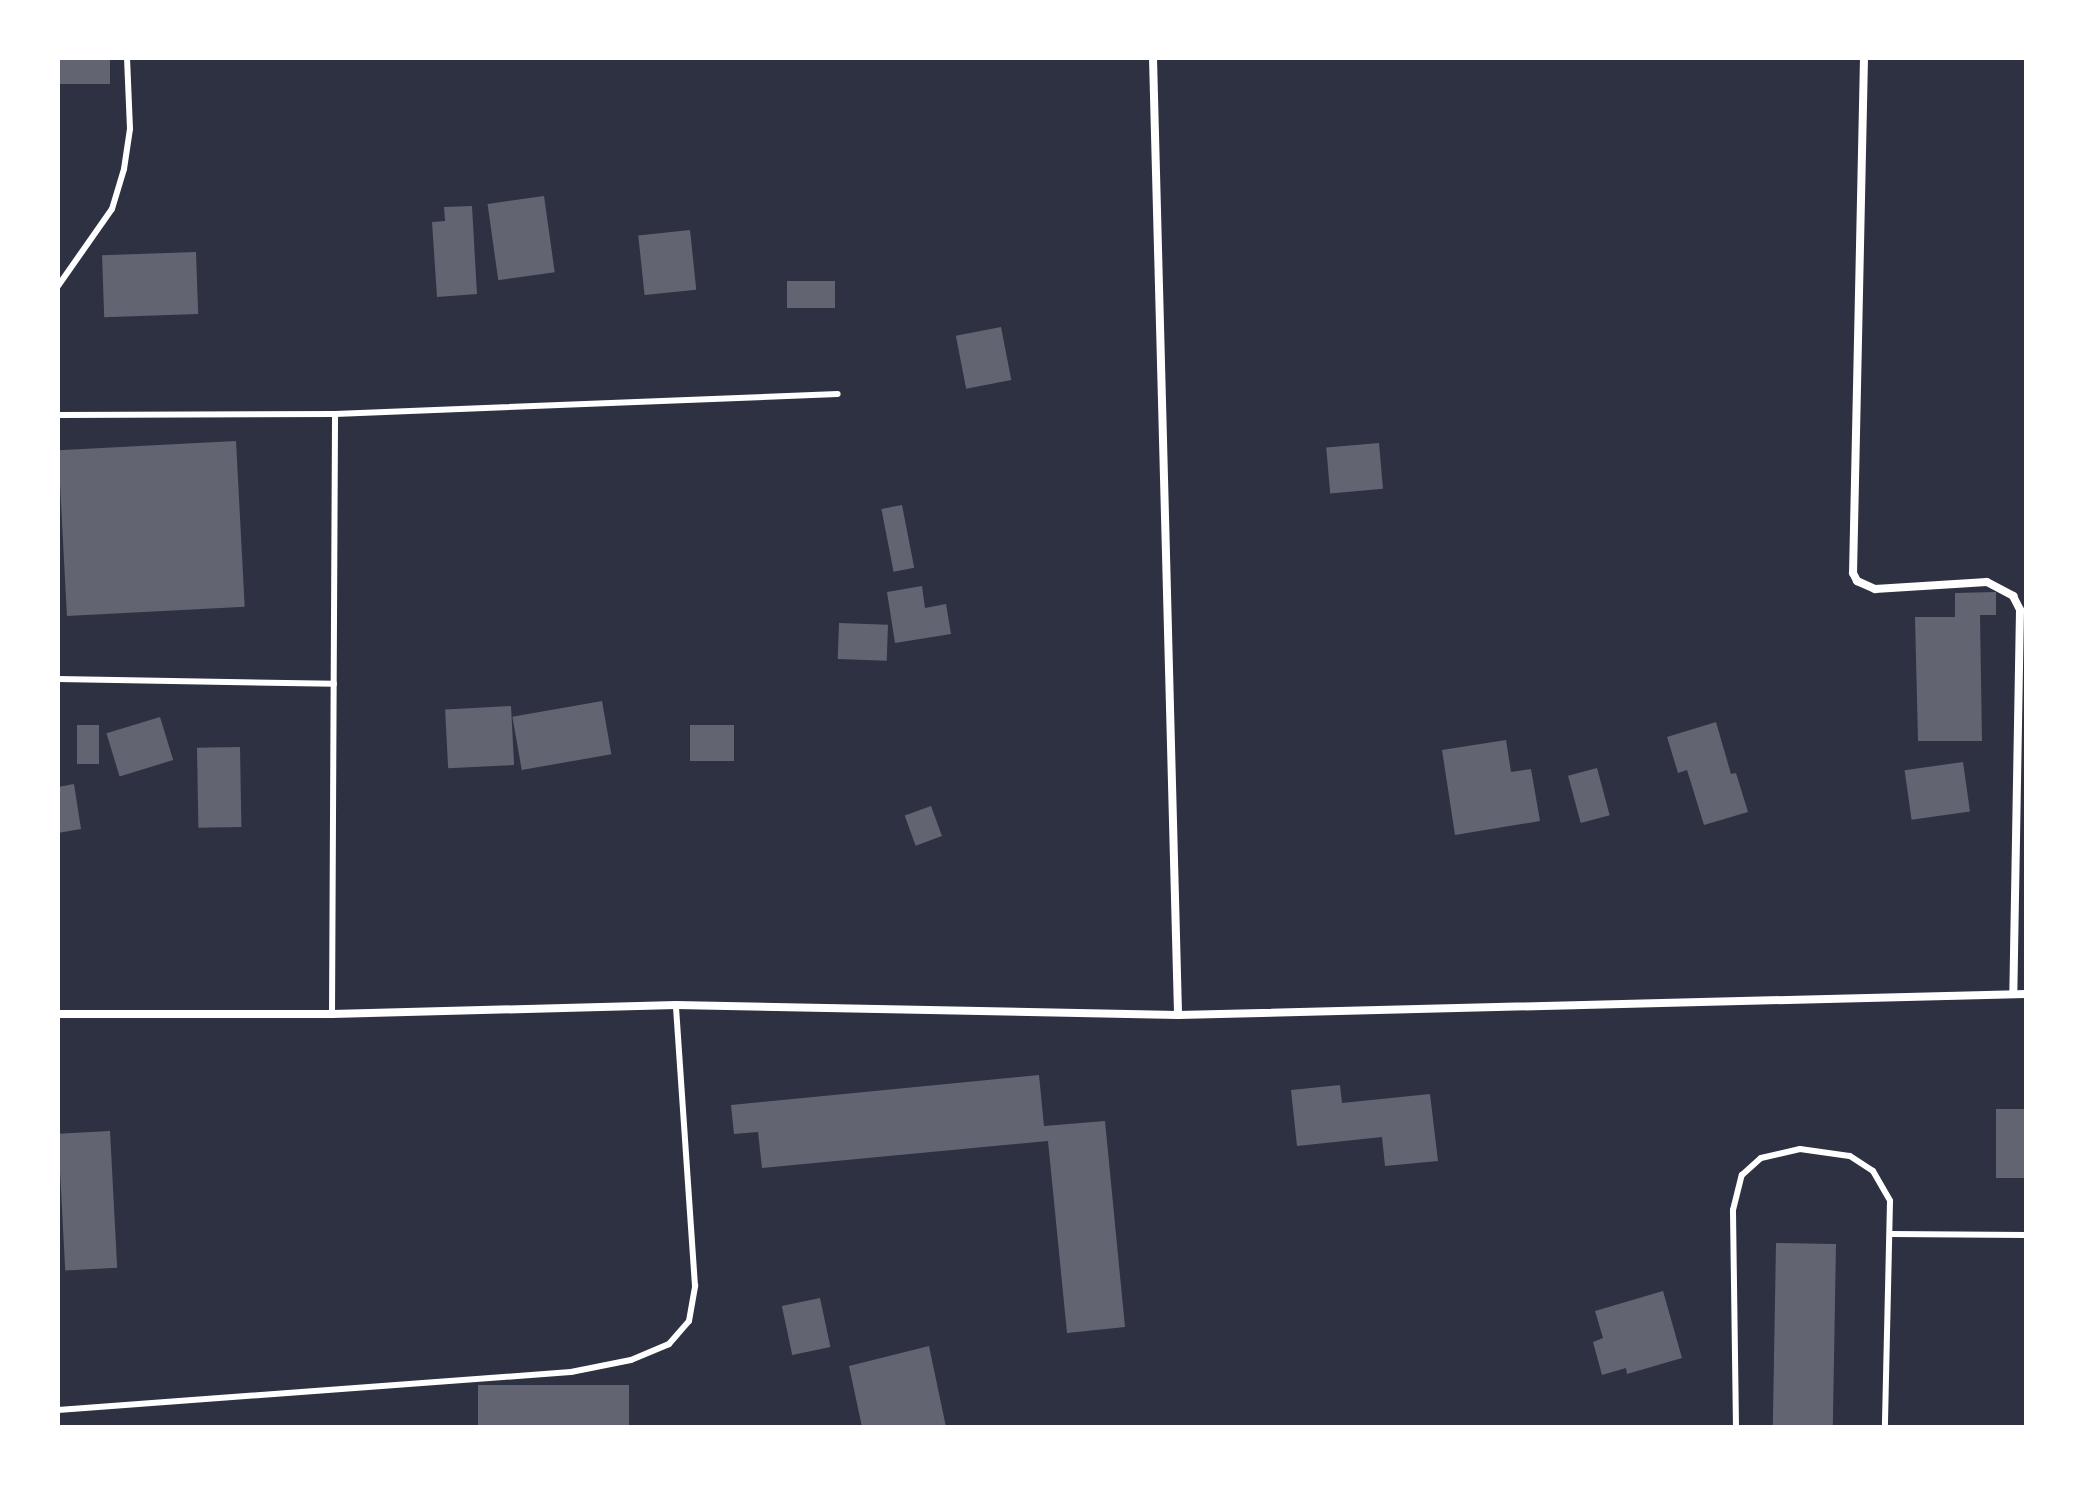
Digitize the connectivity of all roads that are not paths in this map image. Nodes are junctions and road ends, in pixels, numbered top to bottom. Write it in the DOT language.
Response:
graph roads {
  1 [pos="127,58"];
  2 [pos="1153,58"];
  3 [pos="1864,58"];
  4 [pos="58,286"];
  5 [pos="838,394"];
  6 [pos="335,414"];
  7 [pos="58,415"];
  8 [pos="58,679"];
  9 [pos="334,684"];
  10 [pos="2013,994"];
  11 [pos="2026,994"];
  12 [pos="676,1005"];
  13 [pos="58,1014"];
  14 [pos="332,1014"];
  15 [pos="1178,1015"];
  16 [pos="1891,1234"];
  17 [pos="2026,1235"];
  18 [pos="58,1410"];
  19 [pos="1736,1427"];
  20 [pos="1885,1427"];
  1 -- 4 [label="lane"];
  2 -- 15 [label="street"];
  3 -- 10 [label="street"];
  5 -- 6 [label="lane"];
  6 -- 7 [label="lane"];
  6 -- 9 [label="lane"];
  8 -- 9 [label="lane"];
  9 -- 14 [label="lane"];
  10 -- 11 [label="street"];
  10 -- 15 [label="street"];
  12 -- 14 [label="street"];
  12 -- 15 [label="street"];
  12 -- 18 [label="lane"];
  13 -- 14 [label="street"];
  16 -- 17 [label="lane"];
  16 -- 19 [label="lane"];
  16 -- 20 [label="lane"];
}
